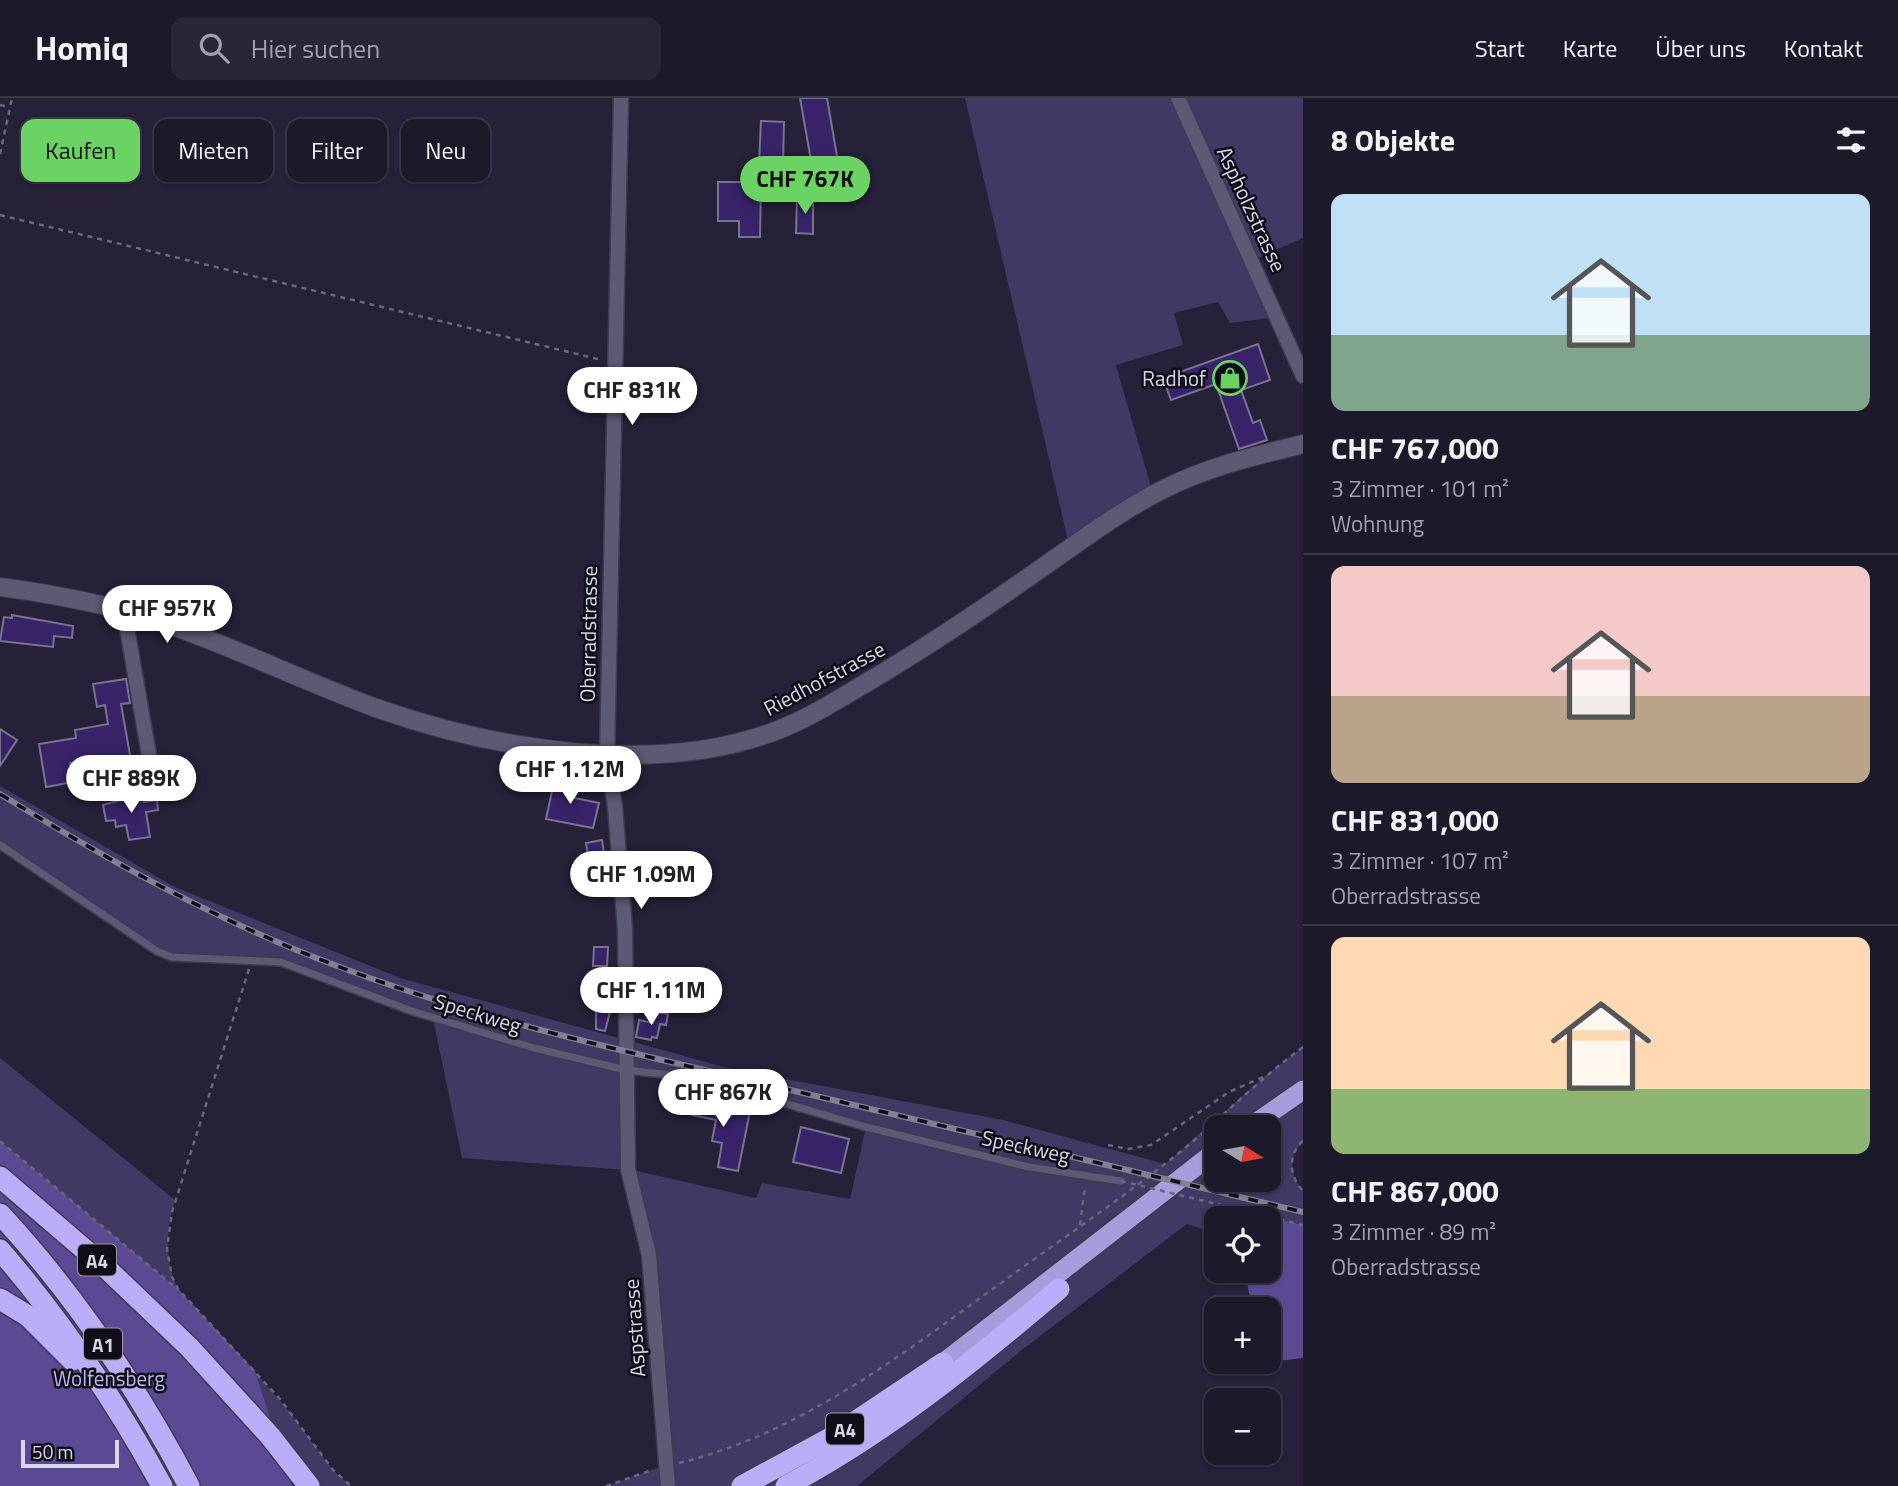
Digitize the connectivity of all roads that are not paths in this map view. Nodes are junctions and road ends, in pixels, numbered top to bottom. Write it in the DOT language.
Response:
graph roads {
  1 [pos="621,98"];
  2 [pos="1178,98"];
  3 [pos="1303,376"];
  4 [pos="1303,444"];
  5 [pos="0,587"];
  6 [pos="124,611"];
  7 [pos="607,756"];
  8 [pos="154,784"];
  9 [pos="0,845"];
  10 [pos="626,1070"];
  11 [pos="1303,1090"];
  12 [pos="1303,1098"];
  13 [pos="1267,1115"];
  14 [pos="1280,1115"];
  15 [pos="1204,1160"];
  16 [pos="628,1169"];
  17 [pos="1204,1173"];
  18 [pos="0,1177"];
  19 [pos="1121,1181"];
  20 [pos="0,1214"];
  21 [pos="0,1250"];
  22 [pos="1059,1289"];
  23 [pos="0,1299"];
  24 [pos="943,1363"];
  25 [pos="114,1404"];
  26 [pos="162,1486"];
  27 [pos="189,1486"];
  28 [pos="309,1486"];
  29 [pos="668,1486"];
  30 [pos="742,1486"];
  31 [pos="786,1486"];
  1 -- 7 [label="street, Oberradstrasse"];
  2 -- 3 [label="street, Aspholzstrasse"];
  4 -- 7 [label="street, Riedhofstrasse"];
  5 -- 6 [label="street, Riedhofstrasse"];
  6 -- 7 [label="street, Riedhofstrasse"];
  6 -- 8 [label="street"];
  7 -- 10 [label="street, Oberradstrasse"];
  9 -- 10 [label="lane, Speckweg"];
  10 -- 16 [label="street, Oberradstrasse"];
  10 -- 19 [label="lane, Speckweg"];
  11 -- 13 [label="highway"];
  12 -- 14 [label="highway"];
  15 -- 24 [label="highway, A4"];
  16 -- 29 [label="street, Aspstrasse"];
  17 -- 22 [label="highway, A4"];
  18 -- 28 [label="highway, A4"];
  20 -- 27 [label="highway, A1"];
  21 -- 25 [label="highway, A1"];
  22 -- 31 [label="highway, A4"];
  23 -- 25 [label="highway"];
  24 -- 30 [label="highway, A4"];
  25 -- 26 [label="highway, A1"];
}
